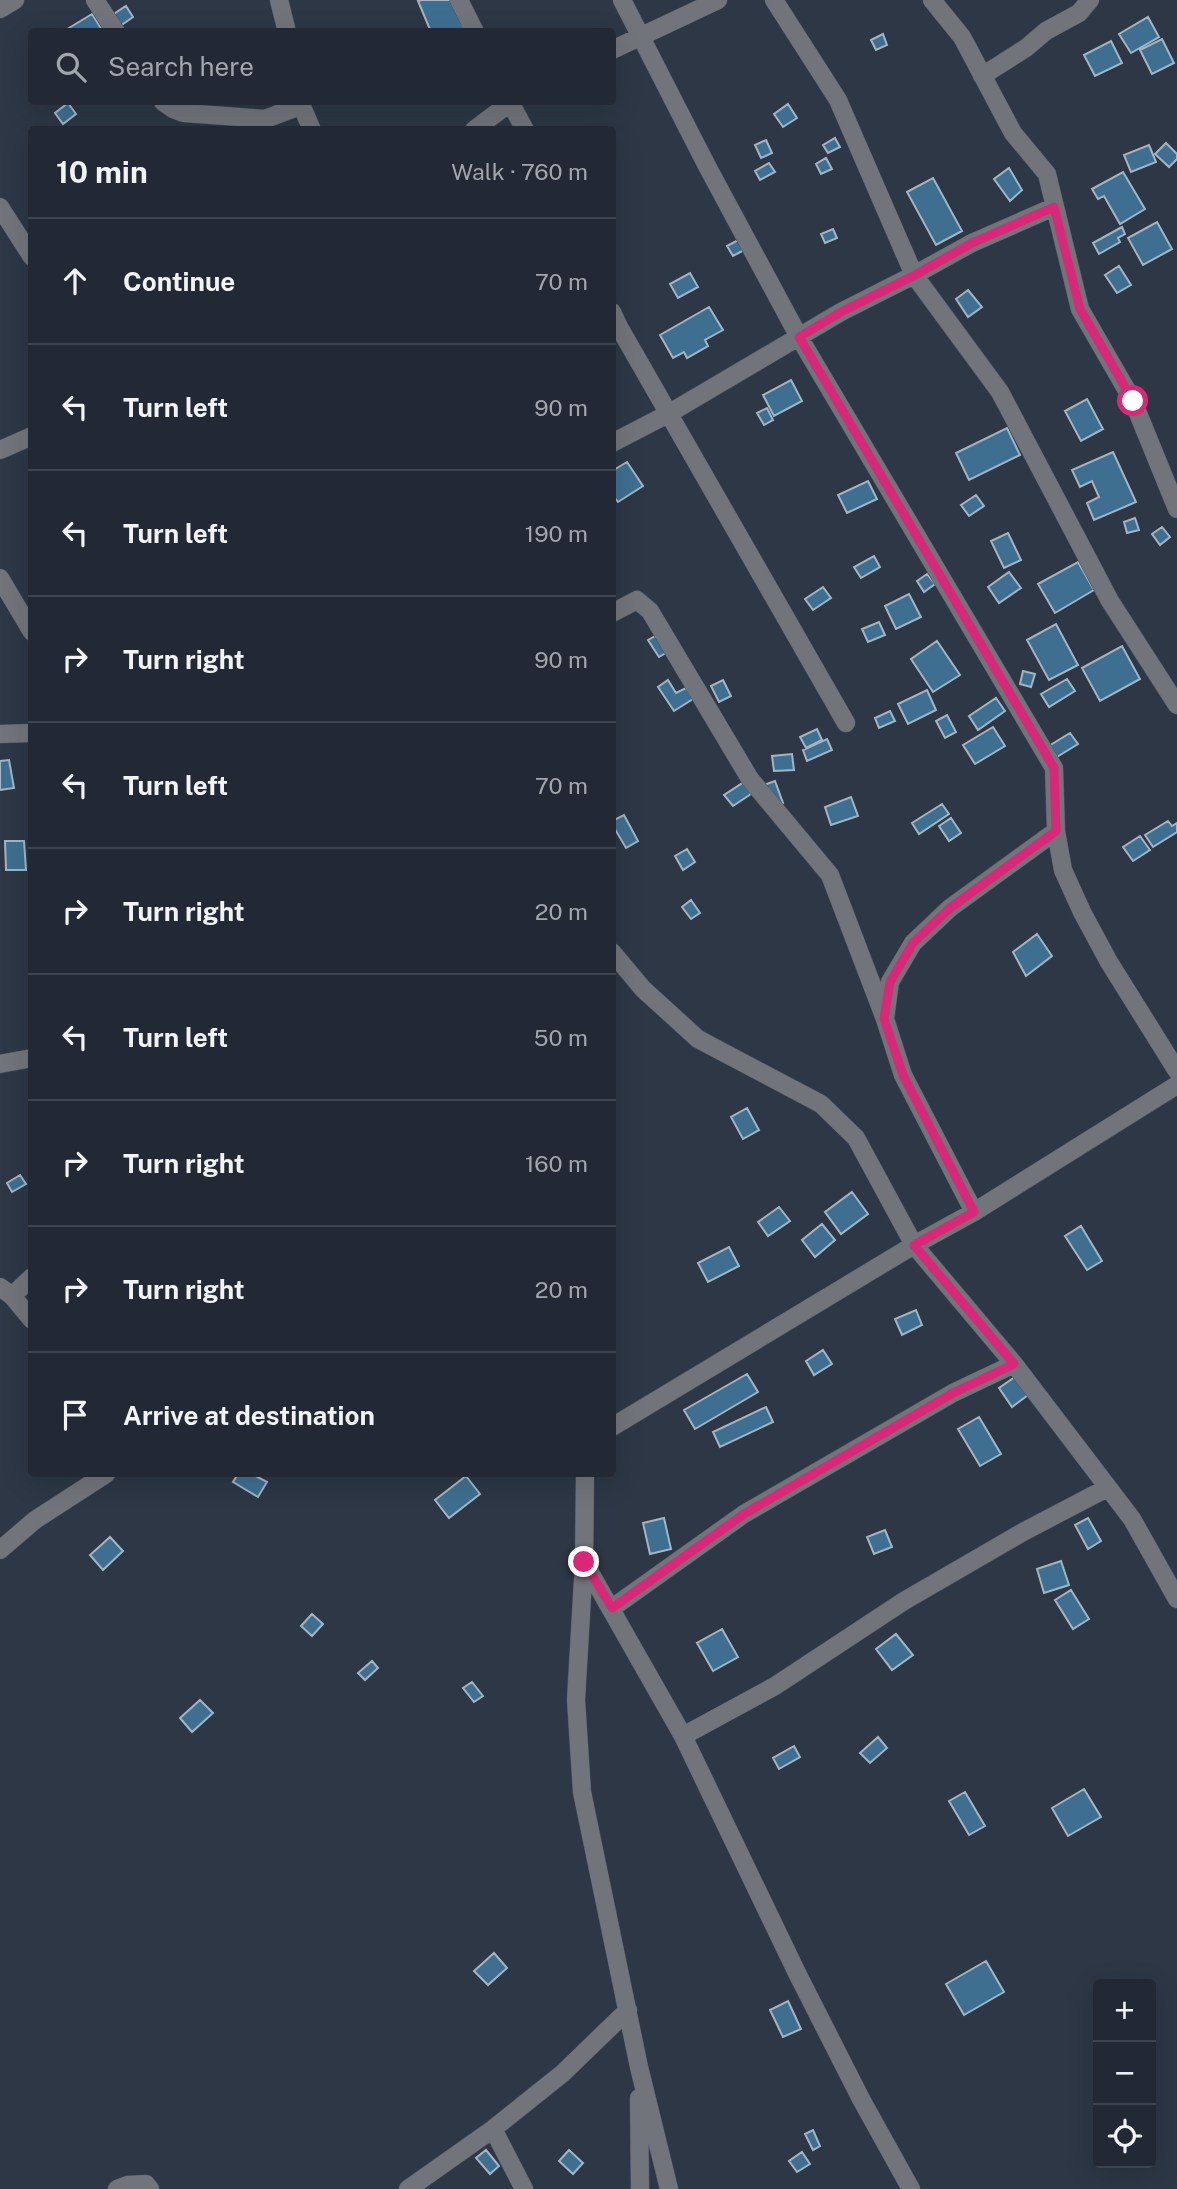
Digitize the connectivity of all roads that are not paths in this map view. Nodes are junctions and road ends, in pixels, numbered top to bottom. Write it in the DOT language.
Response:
graph roads {
  1 [pos="15,0"];
  2 [pos="95,0"];
  3 [pos="279,0"];
  4 [pos="459,0"];
  5 [pos="622,0"];
  6 [pos="718,0"];
  7 [pos="774,0"];
  8 [pos="932,0"];
  9 [pos="1090,0"];
  10 [pos="0,9"];
  11 [pos="113,28"];
  12 [pos="286,28"];
  13 [pos="473,28"];
  14 [pos="641,37"];
  15 [pos="616,48"];
  16 [pos="982,76"];
  17 [pos="167,105"];
  18 [pos="298,105"];
  19 [pos="300,105"];
  20 [pos="506,105"];
  21 [pos="512,105"];
  22 [pos="263,124"];
  23 [pos="310,126"];
  24 [pos="479,126"];
  25 [pos="523,126"];
  26 [pos="0,207"];
  27 [pos="1054,207"];
  28 [pos="28,251"];
  29 [pos="915,275"];
  30 [pos="616,321"];
  31 [pos="799,337"];
  32 [pos="668,414"];
  33 [pos="28,438"];
  34 [pos="616,441"];
  35 [pos="0,450"];
  36 [pos="1177,509"];
  37 [pos="0,579"];
  38 [pos="616,611"];
  39 [pos="28,625"];
  40 [pos="1177,705"];
  41 [pos="846,723"];
  42 [pos="28,733"];
  43 [pos="0,734"];
  44 [pos="1056,831"];
  45 [pos="616,957"];
  46 [pos="884,1019"];
  47 [pos="28,1059"];
  48 [pos="0,1064"];
  49 [pos="1177,1071"];
  50 [pos="1177,1085"];
  51 [pos="974,1212"];
  52 [pos="914,1245"];
  53 [pos="28,1279"];
  54 [pos="6,1291"];
  55 [pos="28,1316"];
  56 [pos="1014,1364"];
  57 [pos="616,1425"];
  58 [pos="101,1477"];
  59 [pos="585,1477"];
  60 [pos="1107,1488"];
  61 [pos="0,1550"];
  62 [pos="584,1562"];
  63 [pos="1177,1599"];
  64 [pos="612,1608"];
  65 [pos="683,1736"];
  66 [pos="628,2010"];
  67 [pos="639,2067"];
  68 [pos="493,2129"];
  69 [pos="117,2189"];
  70 [pos="150,2189"];
  71 [pos="408,2189"];
  72 [pos="524,2189"];
  73 [pos="640,2189"];
  74 [pos="669,2189"];
  75 [pos="911,2189"];
  1 -- 10 [label="street"];
  2 -- 11 [label="street"];
  3 -- 12 [label="street"];
  4 -- 13 [label="street"];
  5 -- 14 [label="street"];
  6 -- 14 [label="street"];
  7 -- 29 [label="street"];
  8 -- 16 [label="street"];
  9 -- 16 [label="street"];
  14 -- 15 [label="street"];
  14 -- 31 [label="street"];
  16 -- 27 [label="street"];
  17 -- 22 [label="street"];
  18 -- 22 [label="street"];
  19 -- 23 [label="street"];
  20 -- 24 [label="street"];
  21 -- 25 [label="street"];
  26 -- 28 [label="street"];
  27 -- 29 [label="street"];
  27 -- 36 [label="street"];
  29 -- 31 [label="street"];
  29 -- 40 [label="street"];
  30 -- 32 [label="street"];
  31 -- 32 [label="street"];
  31 -- 44 [label="street"];
  32 -- 34 [label="street"];
  32 -- 41 [label="street"];
  33 -- 35 [label="street"];
  37 -- 39 [label="street"];
  38 -- 46 [label="street"];
  42 -- 43 [label="street"];
  44 -- 46 [label="street"];
  44 -- 49 [label="street"];
  45 -- 52 [label="street"];
  46 -- 51 [label="street"];
  47 -- 48 [label="street"];
  50 -- 51 [label="street"];
  51 -- 52 [label="street"];
  52 -- 56 [label="street"];
  52 -- 57 [label="street"];
  53 -- 54 [label="street"];
  54 -- 55 [label="street"];
  56 -- 60 [label="street"];
  56 -- 64 [label="street"];
  58 -- 61 [label="street"];
  59 -- 62 [label="street"];
  60 -- 63 [label="street"];
  60 -- 65 [label="street"];
  62 -- 64 [label="street"];
  62 -- 66 [label="street"];
  64 -- 65 [label="street"];
  65 -- 75 [label="street"];
  66 -- 67 [label="street"];
  66 -- 68 [label="street"];
  67 -- 73 [label="street"];
  67 -- 74 [label="street"];
  68 -- 71 [label="street"];
  68 -- 72 [label="street"];
  69 -- 70 [label="street"];
}
